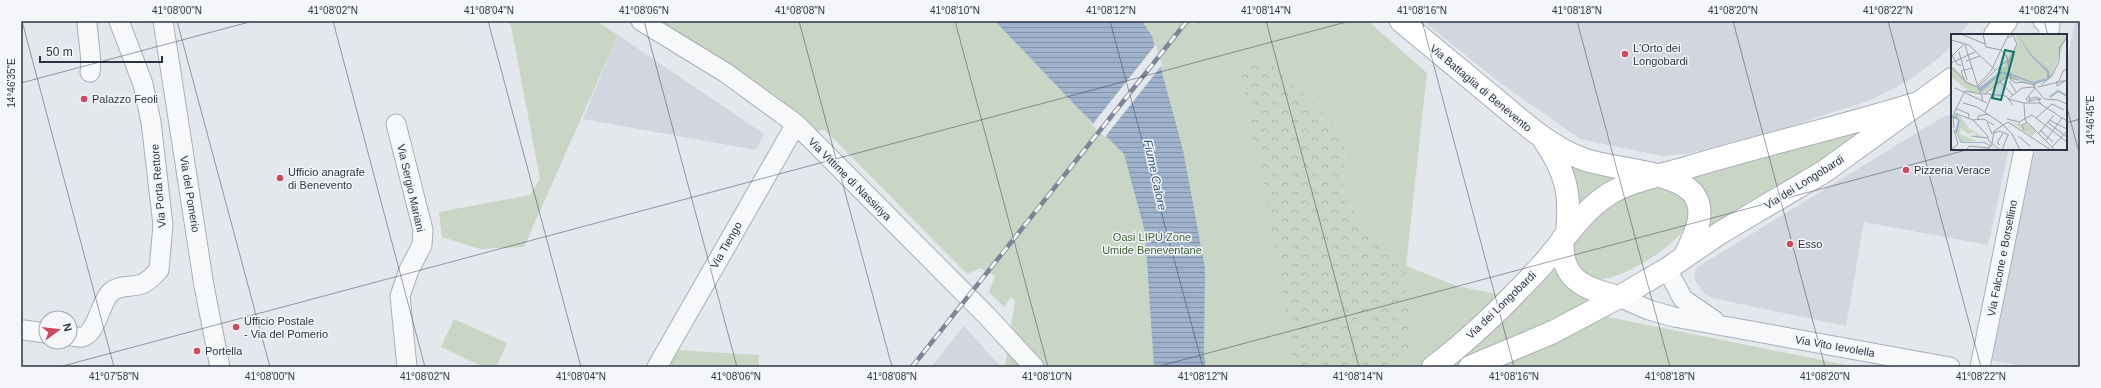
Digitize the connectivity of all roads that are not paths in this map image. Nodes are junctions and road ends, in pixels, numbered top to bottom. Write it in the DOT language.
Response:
graph roads {
  1 [pos="87,21"];
  2 [pos="119,21"];
  3 [pos="163,21"];
  4 [pos="641,21"];
  5 [pos="1401,21"];
  6 [pos="2006,21"];
  7 [pos="2043,21"];
  8 [pos="1996,34"];
  9 [pos="2048,34"];
  10 [pos="90,72"];
  11 [pos="1951,80"];
  12 [pos="1921,102"];
  13 [pos="396,124"];
  14 [pos="796,124"];
  15 [pos="1544,139"];
  16 [pos="2024,150"];
  17 [pos="1661,176"];
  18 [pos="1565,235"];
  19 [pos="1675,264"];
  20 [pos="1619,297"];
  21 [pos="1720,324"];
  22 [pos="23,330"];
  23 [pos="38,332"];
  24 [pos="78,337"];
  25 [pos="220,367"];
  26 [pos="407,367"];
  27 [pos="658,367"];
  28 [pos="1034,367"];
  29 [pos="1433,367"];
  30 [pos="1470,367"];
  31 [pos="1950,367"];
  32 [pos="1980,367"];
  1 -- 10 [label="street"];
  2 -- 24 [label="street, Via Porta Rettore"];
  3 -- 25 [label="street, Via del Pomerio"];
  4 -- 14 [label="street, Via Vittime di Nassiriya"];
  5 -- 15 [label="main road, Via Battaglia di Benevento"];
  6 -- 8 [label="main road"];
  7 -- 9 [label="street"];
  11 -- 12 [label="main road, Via dei Longobardi"];
  12 -- 17 [label="main road, Via dei Longobardi"];
  12 -- 19 [label="main road, Via dei Longobardi"];
  13 -- 26 [label="street, Via Sergio Mariani"];
  14 -- 27 [label="street, Via Tiengo"];
  14 -- 28 [label="street, Via Vittime di Nassiriya"];
  15 -- 17 [label="main road, Via Battaglia di Benevento"];
  15 -- 18 [label="main road, Via Battaglia di Benevento"];
  16 -- 32 [label="street, Via Falcone e Borsellino"];
  17 -- 18 [label="main road, Via dei Longobardi"];
  17 -- 19 [label="main road"];
  18 -- 20 [label="main road"];
  18 -- 29 [label="main road, Via dei Longobardi"];
  19 -- 20 [label="main road, Via dei Longobardi"];
  19 -- 21 [label="street, Via Vito Ievolella"];
  20 -- 21 [label="street, Via Vito Ievolella"];
  20 -- 30 [label="main road, Via dei Longobardi"];
  21 -- 31 [label="street, Via Vito Ievolella"];
  22 -- 23 [label="street"];
}
